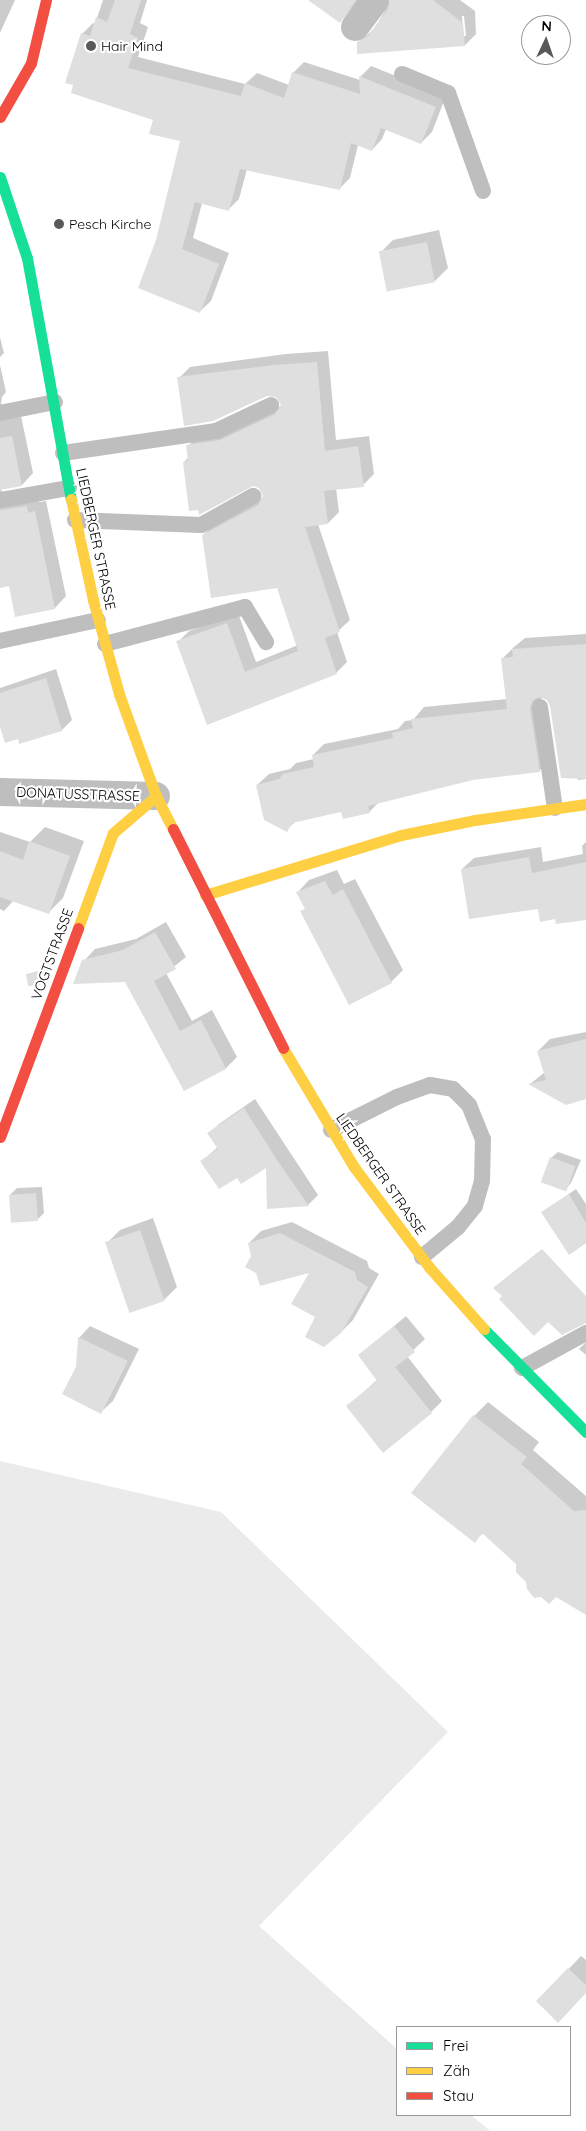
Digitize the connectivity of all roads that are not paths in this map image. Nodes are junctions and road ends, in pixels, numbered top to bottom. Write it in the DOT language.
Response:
graph roads {
  1 [pos="46,0"];
  2 [pos="375,0"];
  3 [pos="355,27"];
  4 [pos="402,74"];
  5 [pos="0,117"];
  6 [pos="0,177"];
  7 [pos="483,191"];
  8 [pos="55,402"];
  9 [pos="271,405"];
  10 [pos="0,412"];
  11 [pos="63,453"];
  12 [pos="69,488"];
  13 [pos="253,496"];
  14 [pos="0,500"];
  15 [pos="75,520"];
  16 [pos="98,620"];
  17 [pos="0,641"];
  18 [pos="266,642"];
  19 [pos="105,644"];
  20 [pos="540,706"];
  21 [pos="0,792"];
  22 [pos="156,796"];
  23 [pos="586,804"];
  24 [pos="555,808"];
  25 [pos="205,895"];
  26 [pos="331,1130"];
  27 [pos="0,1137"];
  28 [pos="422,1257"];
  29 [pos="586,1333"];
  30 [pos="522,1368"];
  31 [pos="586,1432"];
  1 -- 5 [label="main road"];
  2 -- 3 [label="street"];
  4 -- 7 [label="lane"];
  6 -- 8 [label="main road, LIEDBERGER STRASSE"];
  8 -- 10 [label="lane"];
  8 -- 11 [label="main road, LIEDBERGER STRASSE"];
  9 -- 11 [label="lane"];
  11 -- 12 [label="main road, LIEDBERGER STRASSE"];
  12 -- 14 [label="lane"];
  12 -- 15 [label="main road, LIEDBERGER STRASSE"];
  13 -- 15 [label="lane"];
  15 -- 16 [label="main road, LIEDBERGER STRASSE"];
  16 -- 17 [label="lane"];
  16 -- 19 [label="main road, LIEDBERGER STRASSE"];
  18 -- 19 [label="lane"];
  19 -- 22 [label="main road, LIEDBERGER STRASSE"];
  20 -- 24 [label="lane"];
  21 -- 22 [label="street, DONATUSSTRASSE"];
  22 -- 25 [label="main road, LIEDBERGER STRASSE"];
  22 -- 27 [label="main road, VOGTSTRASSE"];
  23 -- 24 [label="main road"];
  24 -- 25 [label="main road"];
  25 -- 26 [label="main road, LIEDBERGER STRASSE"];
  26 -- 28 [label="main road, LIEDBERGER STRASSE"];
  26 -- 28 [label="lane"];
  28 -- 30 [label="main road, LIEDBERGER STRASSE"];
  29 -- 30 [label="lane"];
  30 -- 31 [label="main road, LIEDBERGER STRASSE"];
}
